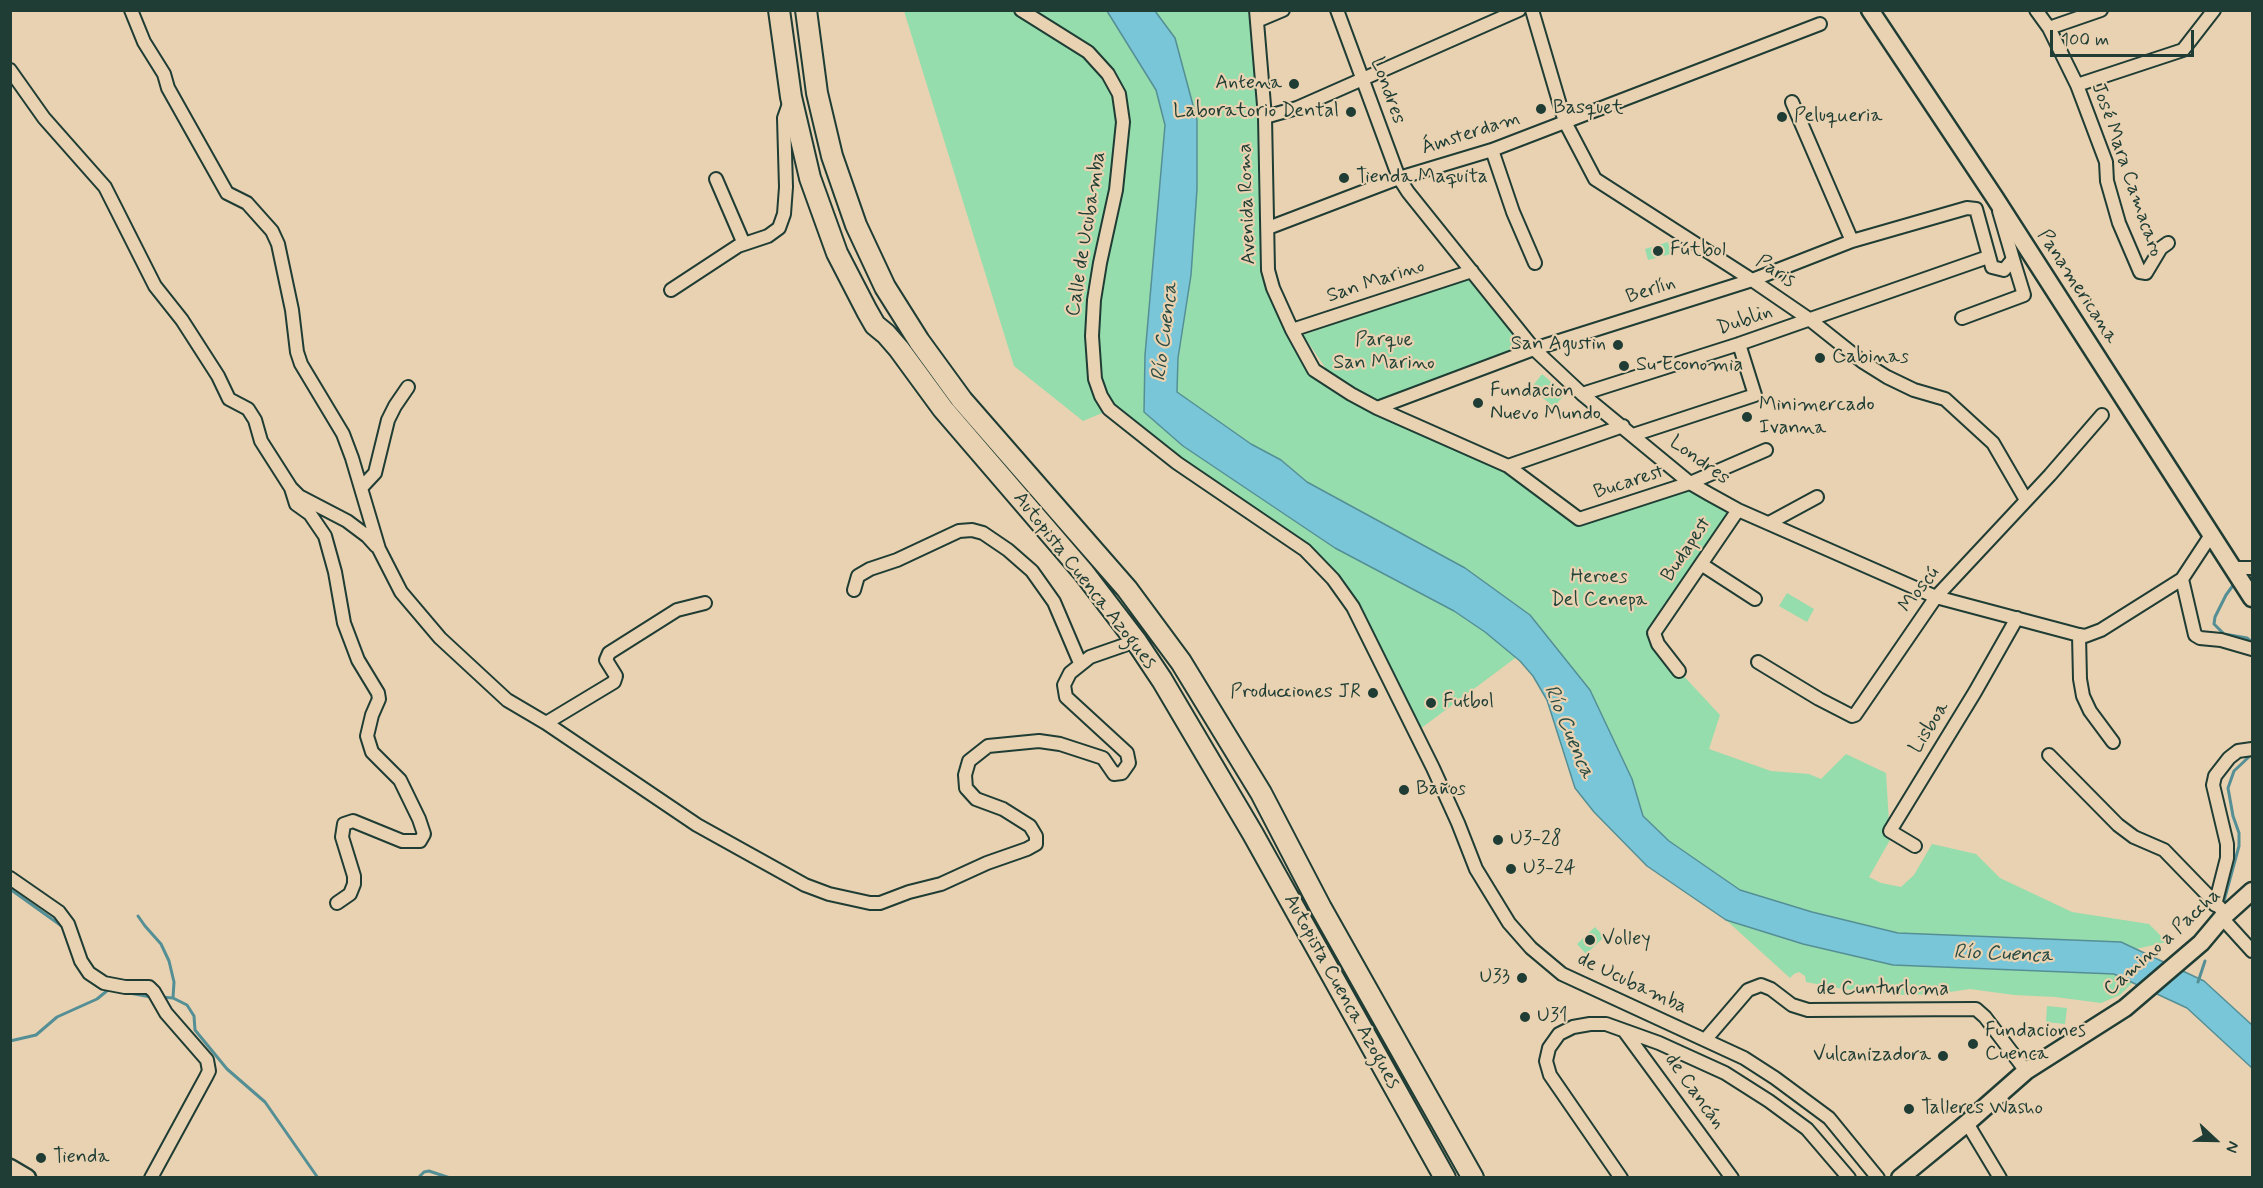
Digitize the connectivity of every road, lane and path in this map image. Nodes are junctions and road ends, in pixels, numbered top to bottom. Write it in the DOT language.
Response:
graph roads {
  1 [pos="131,10"];
  2 [pos="779,10"];
  3 [pos="806,10"];
  4 [pos="1021,10"];
  5 [pos="1283,10"];
  6 [pos="1337,10"];
  7 [pos="1519,10"];
  8 [pos="1532,10"];
  9 [pos="1870,10"];
  10 [pos="2036,10"];
  11 [pos="2101,10"];
  12 [pos="2195,10"];
  13 [pos="2214,10"];
  14 [pos="1257,16"];
  15 [pos="1820,24"];
  16 [pos="2201,24"];
  17 [pos="2049,28"];
  18 [pos="10,70"];
  19 [pos="1362,78"];
  20 [pos="2078,85"];
  21 [pos="791,97"];
  22 [pos="1792,102"];
  23 [pos="1265,117"];
  24 [pos="1565,122"];
  25 [pos="1491,150"];
  26 [pos="1399,178"];
  27 [pos="716,179"];
  28 [pos="1995,198"];
  29 [pos="1268,228"];
  30 [pos="1852,241"];
  31 [pos="2168,243"];
  32 [pos="744,244"];
  33 [pos="1988,257"];
  34 [pos="2013,259"];
  35 [pos="1535,263"];
  36 [pos="1472,271"];
  37 [pos="1752,280"];
  38 [pos="671,290"];
  39 [pos="1962,318"];
  40 [pos="1809,319"];
  41 [pos="1292,330"];
  42 [pos="1738,344"];
  43 [pos="1534,349"];
  44 [pos="408,387"];
  45 [pos="1582,394"];
  46 [pos="1377,408"];
  47 [pos="2102,416"];
  48 [pos="1623,426"];
  49 [pos="1633,435"];
  50 [pos="1766,450"];
  51 [pos="1508,466"];
  52 [pos="1690,483"];
  53 [pos="291,488"];
  54 [pos="361,488"];
  55 [pos="1817,497"];
  56 [pos="2026,500"];
  57 [pos="1738,510"];
  58 [pos="1579,519"];
  59 [pos="1769,523"];
  60 [pos="2211,535"];
  61 [pos="379,549"];
  62 [pos="1701,564"];
  63 [pos="2234,568"];
  64 [pos="2253,568"];
  65 [pos="2182,579"];
  66 [pos="854,590"];
  67 [pos="2249,592"];
  68 [pos="1936,597"];
  69 [pos="1755,599"];
  70 [pos="705,603"];
  71 [pos="1353,607"];
  72 [pos="2017,618"];
  73 [pos="2079,635"];
  74 [pos="1136,641"];
  75 [pos="2253,649"];
  76 [pos="1758,662"];
  77 [pos="1080,663"];
  78 [pos="1680,671"];
  79 [pos="546,723"];
  80 [pos="2113,742"];
  81 [pos="2253,748"];
  82 [pos="2049,755"];
  83 [pos="1915,846"];
  84 [pos="10,878"];
  85 [pos="2253,891"];
  86 [pos="337,903"];
  87 [pos="2221,912"];
  88 [pos="2253,951"];
  89 [pos="1624,1030"];
  90 [pos="1705,1040"];
  91 [pos="2026,1071"];
  92 [pos="1967,1123"];
  93 [pos="10,1168"];
  94 [pos="27,1178"];
  95 [pos="151,1178"];
  96 [pos="1445,1178"];
  97 [pos="1473,1178"];
  98 [pos="1621,1178"];
  99 [pos="1732,1178"];
  100 [pos="1849,1178"];
  101 [pos="1878,1178"];
  102 [pos="1900,1178"];
  103 [pos="2000,1178"];
  1 -- 54 [label="street"];
  2 -- 21 [label="highway, Autopista Cuenca Azogues"];
  3 -- 97 [label="highway, Autopista Cuenca Azogues"];
  4 -- 71 [label="street, Calle de Ucubamba"];
  5 -- 14 [label="street"];
  6 -- 19 [label="street, Londres"];
  7 -- 19 [label="street"];
  8 -- 24 [label="street, Paris"];
  9 -- 28 [label="main road, Panamericana"];
  10 -- 17 [label="street, José Mara Camacaro"];
  11 -- 17 [label="street"];
  12 -- 16 [label="street"];
  13 -- 16 [label="street"];
  14 -- 23 [label="street, Avenida Roma"];
  15 -- 24 [label="street, Ámsterdam"];
  16 -- 20 [label="street"];
  17 -- 20 [label="street, José Mara Camacaro"];
  18 -- 53 [label="street"];
  19 -- 23 [label="street"];
  19 -- 26 [label="street, Londres"];
  20 -- 31 [label="street, José Mara Camacaro"];
  21 -- 32 [label="street"];
  21 -- 74 [label="highway, Autopista Cuenca Azogues"];
  22 -- 30 [label="street"];
  23 -- 29 [label="street, Avenida Roma"];
  24 -- 25 [label="street, Ámsterdam"];
  24 -- 37 [label="street, Paris"];
  25 -- 26 [label="street, Ámsterdam"];
  25 -- 35 [label="street"];
  26 -- 29 [label="street, Ámsterdam"];
  26 -- 36 [label="street, Londres"];
  27 -- 32 [label="street"];
  28 -- 34 [label="street"];
  28 -- 60 [label="main road, Panamericana"];
  29 -- 41 [label="street, Avenida Roma"];
  30 -- 33 [label="street, Berlín"];
  30 -- 37 [label="street, Berlín"];
  32 -- 38 [label="street"];
  33 -- 34 [label="street"];
  33 -- 40 [label="street, Dublin"];
  34 -- 39 [label="street"];
  36 -- 41 [label="street, San Marino"];
  36 -- 43 [label="street, Londres"];
  37 -- 40 [label="street, Paris"];
  37 -- 43 [label="street, Berlín"];
  40 -- 42 [label="street, Dublin"];
  40 -- 56 [label="street, Paris"];
  41 -- 46 [label="street, Avenida Roma"];
  42 -- 45 [label="street, Dublin"];
  42 -- 49 [label="street"];
  43 -- 45 [label="street, Londres"];
  43 -- 46 [label="street, Berlín"];
  44 -- 54 [label="street"];
  45 -- 48 [label="street, Londres"];
  46 -- 51 [label="street, Avenida Roma"];
  47 -- 56 [label="street, Moscú"];
  48 -- 49 [label="street, Londres"];
  48 -- 51 [label="street"];
  49 -- 52 [label="street, Londres"];
  50 -- 52 [label="street, Bucarest"];
  51 -- 58 [label="street, Avenida Roma"];
  52 -- 57 [label="street, Londres"];
  52 -- 58 [label="street, Bucarest"];
  53 -- 61 [label="street"];
  53 -- 86 [label="street"];
  54 -- 61 [label="street"];
  55 -- 59 [label="street"];
  56 -- 68 [label="street, Moscú"];
  57 -- 59 [label="street, Londres"];
  57 -- 62 [label="street, Budapest"];
  59 -- 68 [label="street, Londres"];
  60 -- 63 [label="main road, Panamericana"];
  60 -- 65 [label="street"];
  61 -- 79 [label="street"];
  62 -- 69 [label="street"];
  62 -- 78 [label="street, Budapest"];
  63 -- 64 [label="street"];
  63 -- 67 [label="main road, Panamericana"];
  65 -- 73 [label="street"];
  65 -- 75 [label="street"];
  66 -- 77 [label="street"];
  68 -- 72 [label="street, Londres"];
  68 -- 76 [label="street, Moscú"];
  70 -- 79 [label="street"];
  71 -- 90 [label="street, de Ucubamba"];
  72 -- 73 [label="street, Londres"];
  72 -- 83 [label="street, Lisboa"];
  73 -- 80 [label="street"];
  74 -- 77 [label="street"];
  74 -- 96 [label="highway, Autopista Cuenca Azogues"];
  77 -- 79 [label="street"];
  81 -- 87 [label="street"];
  82 -- 87 [label="street"];
  84 -- 95 [label="street"];
  85 -- 87 [label="main road, Camino a Paccha"];
  87 -- 88 [label="street"];
  87 -- 91 [label="main road, Camino a Paccha"];
  89 -- 98 [label="street"];
  89 -- 99 [label="street, de Cancán"];
  89 -- 100 [label="street"];
  90 -- 91 [label="street, de Cunturloma"];
  90 -- 101 [label="street, de Ucubamba"];
  91 -- 92 [label="main road, Camino a Paccha"];
  92 -- 102 [label="main road, Camino a Paccha"];
  92 -- 103 [label="street"];
  93 -- 94 [label="main road"];
}
